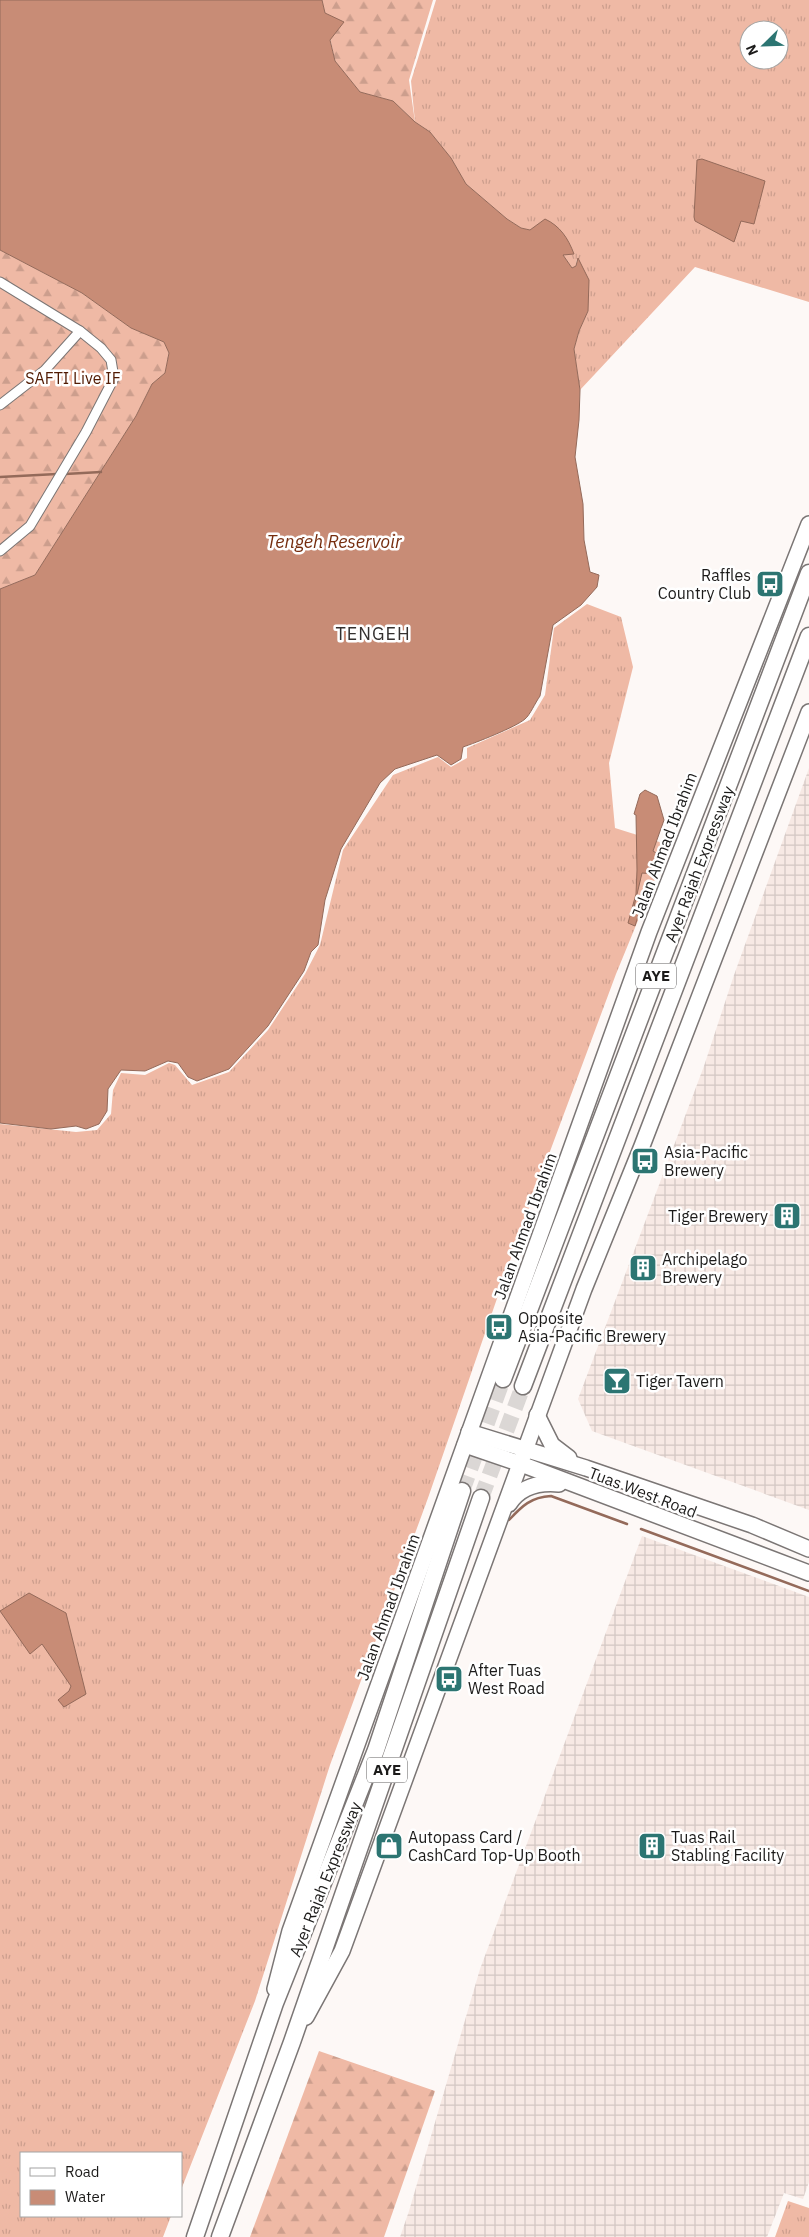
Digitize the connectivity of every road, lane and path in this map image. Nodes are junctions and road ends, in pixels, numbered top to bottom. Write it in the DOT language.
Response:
graph roads {
  1 [pos="0,282"];
  2 [pos="80,331"];
  3 [pos="0,405"];
  4 [pos="809,524"];
  5 [pos="0,551"];
  6 [pos="809,573"];
  7 [pos="809,636"];
  8 [pos="809,712"];
  9 [pos="503,1379"];
  10 [pos="522,1386"];
  11 [pos="537,1415"];
  12 [pos="467,1439"];
  13 [pos="523,1457"];
  14 [pos="586,1468"];
  15 [pos="580,1487"];
  16 [pos="462,1491"];
  17 [pos="481,1498"];
  18 [pos="502,1514"];
  19 [pos="809,1549"];
  20 [pos="809,1573"];
  21 [pos="275,2002"];
  22 [pos="292,2042"];
  23 [pos="214,2183"];
  24 [pos="190,2237"];
  25 [pos="195,2237"];
  26 [pos="220,2237"];
  1 -- 2 [label="street"];
  2 -- 3 [label="street"];
  2 -- 5 [label="street"];
  4 -- 12 [label="main road, Jalan Ahmad Ibrahim"];
  6 -- 9 [label="highway, Ayer Rajah Expressway / AYE"];
  7 -- 10 [label="highway, Ayer Rajah Expressway / AYE"];
  8 -- 11 [label="main road"];
  11 -- 13 [label="main road"];
  11 -- 14 [label="main road"];
  12 -- 13 [label="main road, Tuas West Road"];
  12 -- 21 [label="main road, Jalan Ahmad Ibrahim"];
  13 -- 14 [label="main road, Tuas West Road"];
  13 -- 15 [label="main road, Tuas West Road"];
  13 -- 18 [label="main road"];
  14 -- 19 [label="main road, Tuas West Road"];
  15 -- 18 [label="main road"];
  15 -- 20 [label="main road, Tuas West Road"];
  16 -- 21 [label="highway, Ayer Rajah Expressway / AYE"];
  17 -- 22 [label="highway, Ayer Rajah Expressway / AYE"];
  18 -- 22 [label="main road"];
  21 -- 23 [label="highway, Ayer Rajah Expressway / AYE"];
  22 -- 26 [label="highway, Ayer Rajah Expressway / AYE"];
  23 -- 24 [label="highway"];
  23 -- 25 [label="highway, Ayer Rajah Expressway / AYE"];
}
